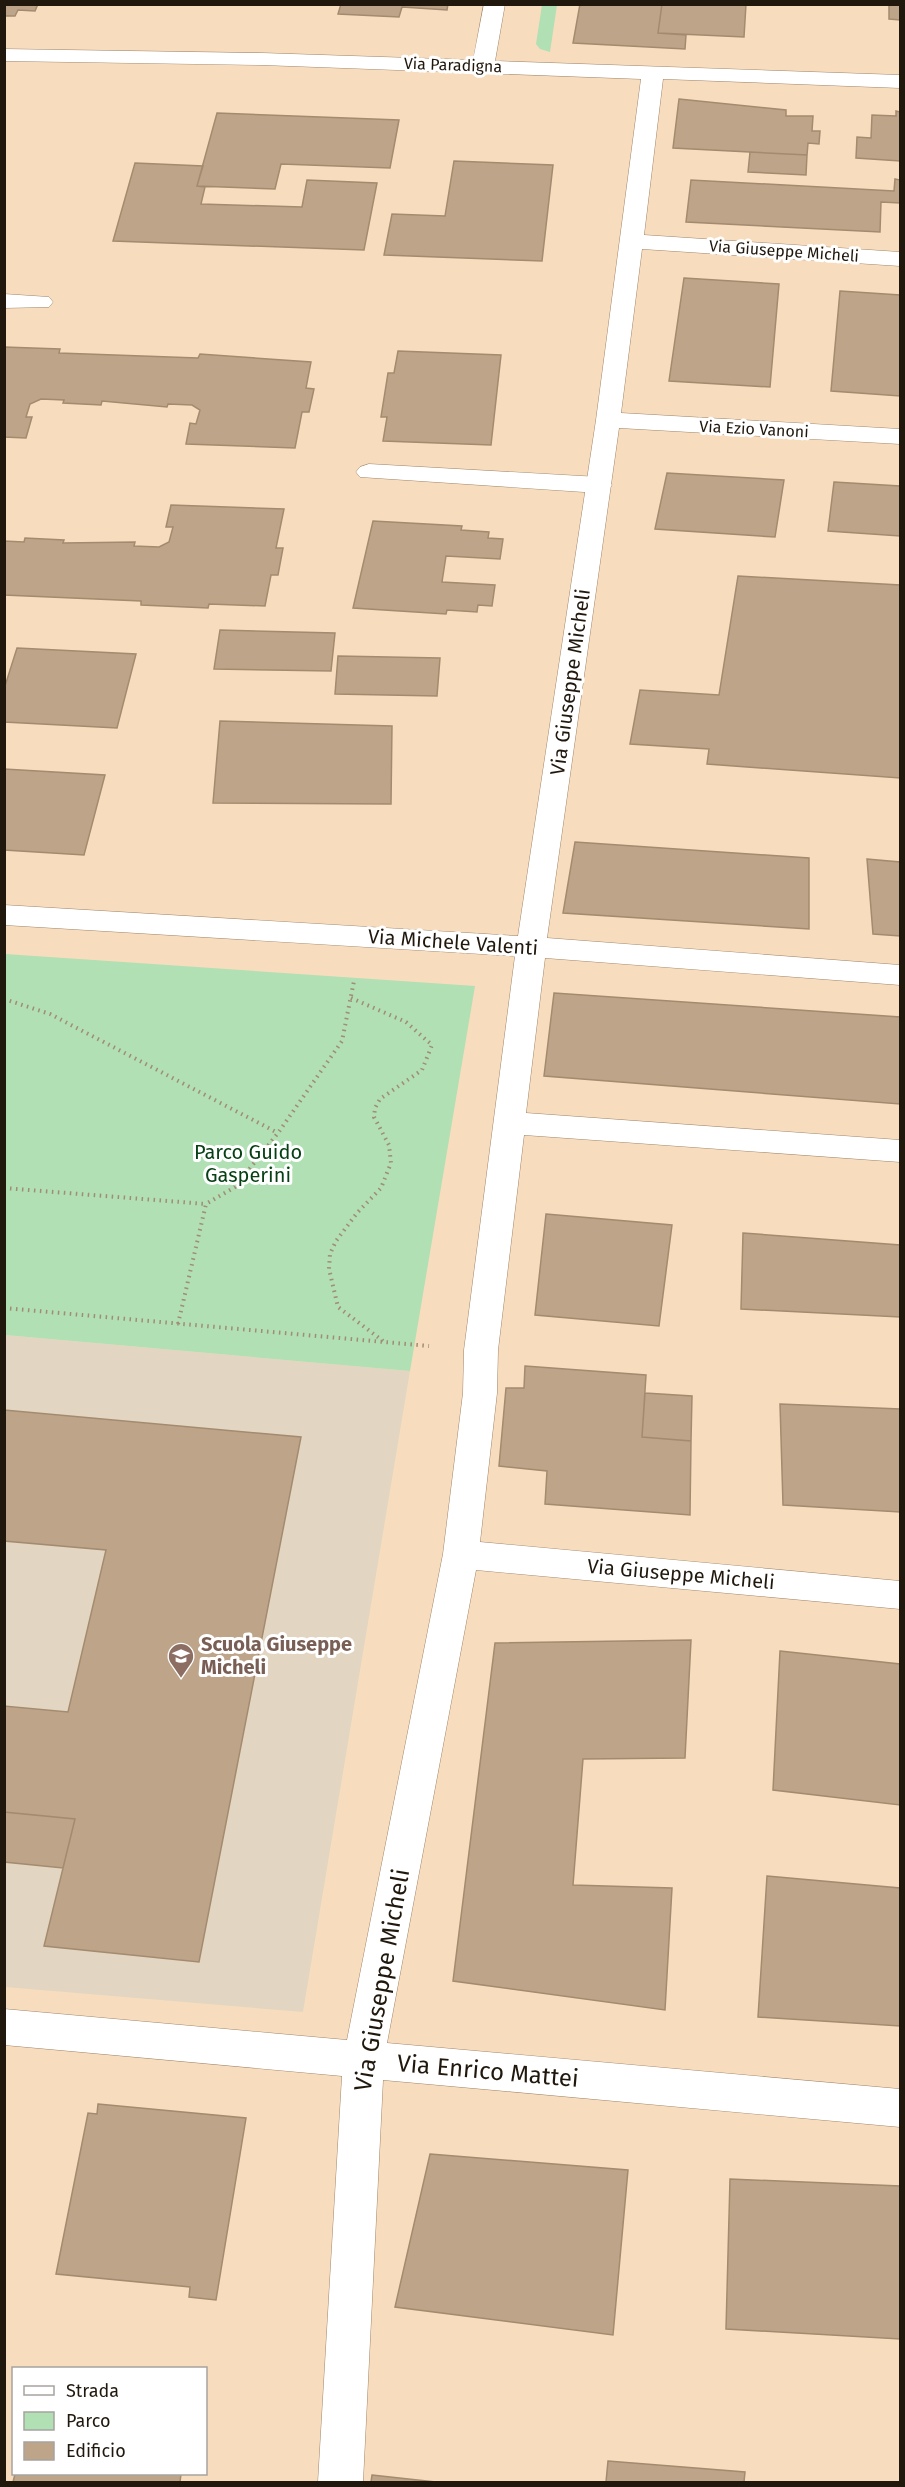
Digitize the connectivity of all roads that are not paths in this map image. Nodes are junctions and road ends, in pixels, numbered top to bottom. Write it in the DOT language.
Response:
graph roads {
  1 [pos="495,4"];
  2 [pos="4,55"];
  3 [pos="483,66"];
  4 [pos="653,72"];
  5 [pos="900,81"];
  6 [pos="631,241"];
  7 [pos="900,258"];
  8 [pos="4,301"];
  9 [pos="41,302"];
  10 [pos="608,420"];
  11 [pos="900,437"];
  12 [pos="369,472"];
  13 [pos="598,485"];
  14 [pos="4,915"];
  15 [pos="531,947"];
  16 [pos="900,975"];
  17 [pos="510,1123"];
  18 [pos="900,1151"];
  19 [pos="461,1554"];
  20 [pos="900,1595"];
  21 [pos="4,2027"];
  22 [pos="363,2060"];
  23 [pos="900,2108"];
  24 [pos="340,2482"];
  1 -- 3 [label="street"];
  2 -- 3 [label="street, Via Paradigna"];
  3 -- 4 [label="street, Via Paradigna"];
  4 -- 5 [label="street, Via Paradigna"];
  4 -- 6 [label="street, Via Giuseppe Micheli"];
  6 -- 7 [label="street, Via Giuseppe Micheli"];
  6 -- 10 [label="street, Via Giuseppe Micheli"];
  8 -- 9 [label="street"];
  10 -- 11 [label="street, Via Ezio Vanoni"];
  10 -- 13 [label="street, Via Giuseppe Micheli"];
  12 -- 13 [label="street"];
  13 -- 15 [label="street, Via Giuseppe Micheli"];
  14 -- 15 [label="street, Via Michele Valenti"];
  15 -- 16 [label="street, Via Michele Valenti"];
  15 -- 17 [label="street, Via Giuseppe Micheli"];
  17 -- 18 [label="street"];
  17 -- 19 [label="street, Via Giuseppe Micheli"];
  19 -- 20 [label="street, Via Giuseppe Micheli"];
  19 -- 22 [label="street, Via Giuseppe Micheli"];
  21 -- 22 [label="street, Via Enrico Mattei"];
  22 -- 23 [label="street, Via Enrico Mattei"];
  22 -- 24 [label="street, Via Giuseppe Micheli"];
}
